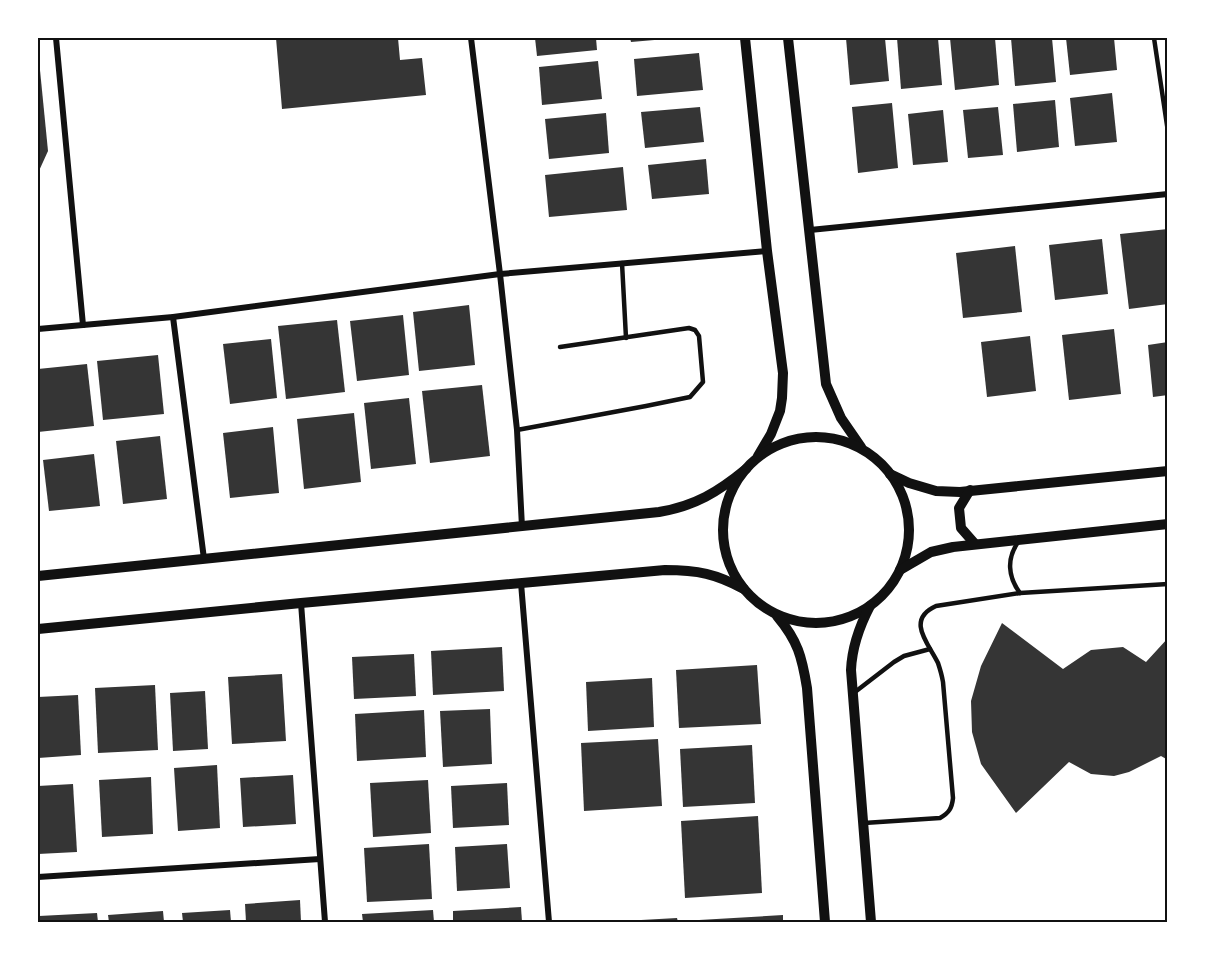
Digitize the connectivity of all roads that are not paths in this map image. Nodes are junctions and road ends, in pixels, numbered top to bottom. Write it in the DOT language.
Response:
graph roads {
  1 [pos="56,38"];
  2 [pos="471,38"];
  3 [pos="745,38"];
  4 [pos="788,38"];
  5 [pos="1155,38"];
  6 [pos="1167,132"];
  7 [pos="1167,194"];
  8 [pos="810,230"];
  9 [pos="767,251"];
  10 [pos="622,263"];
  11 [pos="500,274"];
  12 [pos="173,317"];
  13 [pos="83,325"];
  14 [pos="38,328"];
  15 [pos="626,339"];
  16 [pos="560,347"];
  17 [pos="517,430"];
  18 [pos="863,450"];
  19 [pos="756,459"];
  20 [pos="746,470"];
  21 [pos="1167,471"];
  22 [pos="891,474"];
  23 [pos="970,490"];
  24 [pos="1167,524"];
  25 [pos="522,527"];
  26 [pos="1021,539"];
  27 [pos="975,544"];
  28 [pos="204,559"];
  29 [pos="900,570"];
  30 [pos="38,576"];
  31 [pos="521,582"];
  32 [pos="1167,584"];
  33 [pos="744,589"];
  34 [pos="1020,593"];
  35 [pos="301,603"];
  36 [pos="870,605"];
  37 [pos="775,614"];
  38 [pos="38,629"];
  39 [pos="930,649"];
  40 [pos="852,694"];
  41 [pos="863,823"];
  42 [pos="320,859"];
  43 [pos="38,877"];
  44 [pos="325,922"];
  45 [pos="549,922"];
  46 [pos="825,922"];
  47 [pos="871,922"];
  1 -- 13 [label="street"];
  2 -- 11 [label="street"];
  3 -- 9 [label="street"];
  4 -- 8 [label="street"];
  5 -- 6 [label="lane"];
  7 -- 8 [label="street"];
  8 -- 18 [label="street"];
  9 -- 10 [label="street"];
  9 -- 19 [label="street"];
  10 -- 11 [label="street"];
  10 -- 15 [label="lane"];
  11 -- 12 [label="street"];
  11 -- 17 [label="street"];
  12 -- 13 [label="street"];
  12 -- 28 [label="street"];
  13 -- 14 [label="street"];
  15 -- 16 [label="lane"];
  15 -- 17 [label="lane"];
  17 -- 25 [label="street"];
  18 -- 19 [label="street"];
  18 -- 22 [label="street"];
  19 -- 20 [label="street"];
  20 -- 25 [label="street"];
  20 -- 33 [label="street"];
  21 -- 23 [label="street"];
  22 -- 23 [label="street"];
  22 -- 29 [label="street"];
  23 -- 27 [label="street"];
  24 -- 26 [label="street"];
  25 -- 28 [label="street"];
  26 -- 27 [label="street"];
  26 -- 34 [label="lane"];
  27 -- 29 [label="street"];
  28 -- 30 [label="street"];
  29 -- 36 [label="street"];
  31 -- 33 [label="street"];
  31 -- 35 [label="street"];
  31 -- 45 [label="street"];
  32 -- 34 [label="lane"];
  33 -- 37 [label="street"];
  34 -- 39 [label="lane"];
  35 -- 38 [label="street"];
  35 -- 42 [label="street"];
  36 -- 37 [label="street"];
  36 -- 40 [label="street"];
  37 -- 46 [label="street"];
  39 -- 40 [label="lane"];
  39 -- 41 [label="lane"];
  40 -- 41 [label="street"];
  41 -- 47 [label="street"];
  42 -- 43 [label="street"];
  42 -- 44 [label="street"];
}
